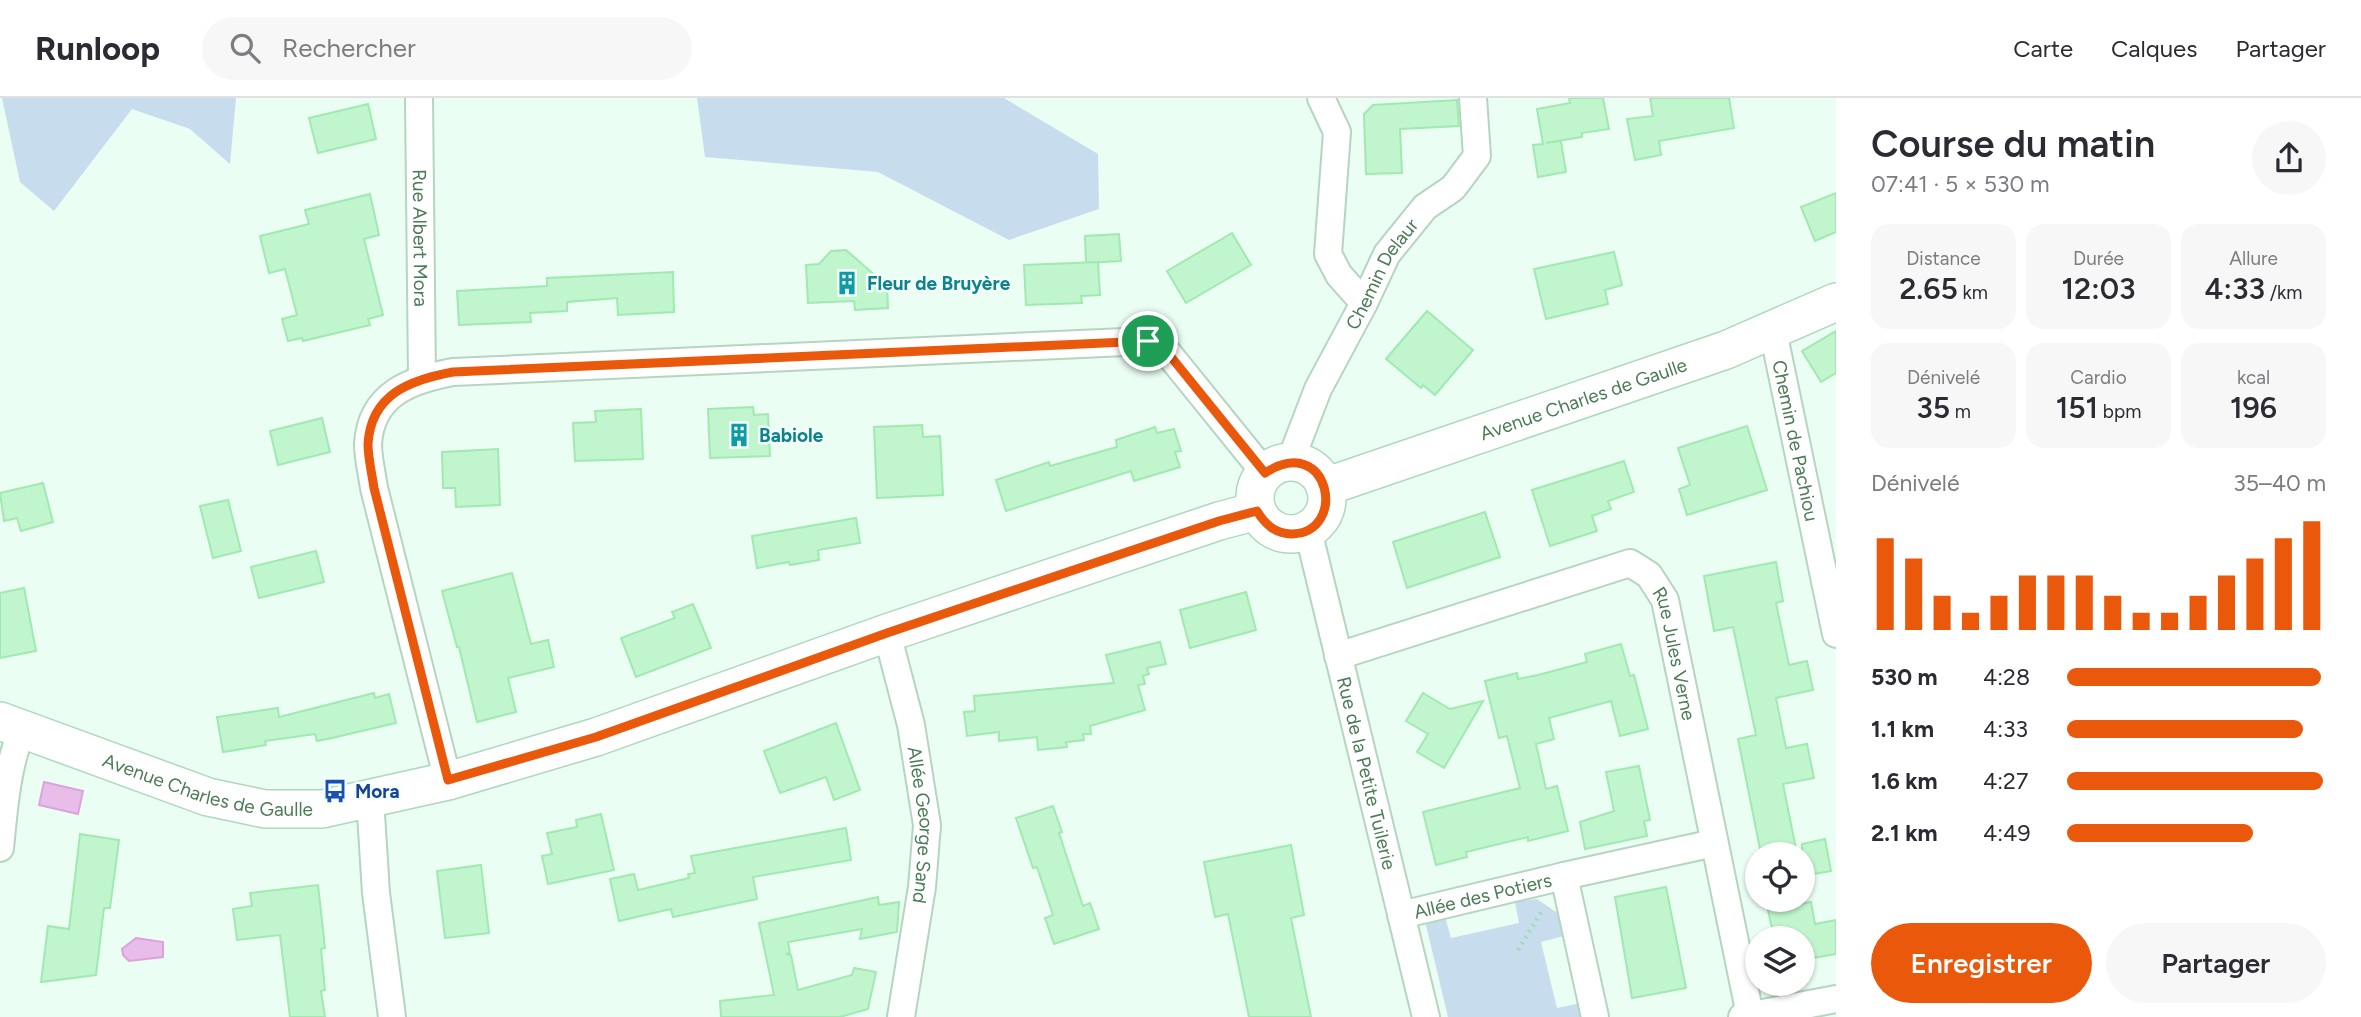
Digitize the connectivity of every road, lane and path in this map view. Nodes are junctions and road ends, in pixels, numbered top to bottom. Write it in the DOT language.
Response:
graph roads {
  1 [pos="419,98"];
  2 [pos="1321,98"];
  3 [pos="1473,98"];
  4 [pos="1836,302"];
  5 [pos="1364,303"];
  6 [pos="1773,331"];
  7 [pos="422,378"];
  8 [pos="1277,468"];
  9 [pos="1325,487"];
  10 [pos="1257,511"];
  11 [pos="1308,530"];
  12 [pos="887,633"];
  13 [pos="1836,634"];
  14 [pos="1338,656"];
  15 [pos="11,725"];
  16 [pos="448,780"];
  17 [pos="368,798"];
  18 [pos="1714,843"];
  19 [pos="0,848"];
  20 [pos="1564,876"];
  21 [pos="1401,915"];
  22 [pos="1836,999"];
  23 [pos="1746,1016"];
  24 [pos="392,1017"];
  25 [pos="901,1017"];
  26 [pos="1426,1017"];
  27 [pos="1595,1017"];
  1 -- 7 [label="street, Rue Albert Mora"];
  2 -- 5 [label="street"];
  3 -- 5 [label="street, Chemin Delaur"];
  4 -- 6 [label="street, Avenue Charles de Gaulle"];
  5 -- 8 [label="street, Chemin Delaur"];
  6 -- 9 [label="street, Avenue Charles de Gaulle"];
  6 -- 13 [label="street, Chemin de Pachiou"];
  7 -- 8 [label="street"];
  7 -- 16 [label="street"];
  8 -- 9 [label="street"];
  8 -- 10 [label="street"];
  9 -- 11 [label="street"];
  10 -- 11 [label="street"];
  10 -- 12 [label="street, Avenue Charles de Gaulle"];
  11 -- 14 [label="street, Rue de la Petite Tuilerie"];
  12 -- 16 [label="street, Avenue Charles de Gaulle"];
  12 -- 25 [label="street, Allée George Sand"];
  14 -- 18 [label="street, Rue Jules Verne"];
  14 -- 21 [label="street, Rue de la Petite Tuilerie"];
  15 -- 17 [label="street, Avenue Charles de Gaulle"];
  15 -- 19 [label="street"];
  16 -- 17 [label="street, Avenue Charles de Gaulle"];
  17 -- 24 [label="street"];
  18 -- 20 [label="street, Allée des Potiers"];
  18 -- 23 [label="street, Rue Jules Verne"];
  20 -- 21 [label="street, Allée des Potiers"];
  20 -- 27 [label="street, Allée des Potiers"];
  21 -- 26 [label="street, Rue de la Petite Tuilerie"];
  22 -- 23 [label="street"];
}
